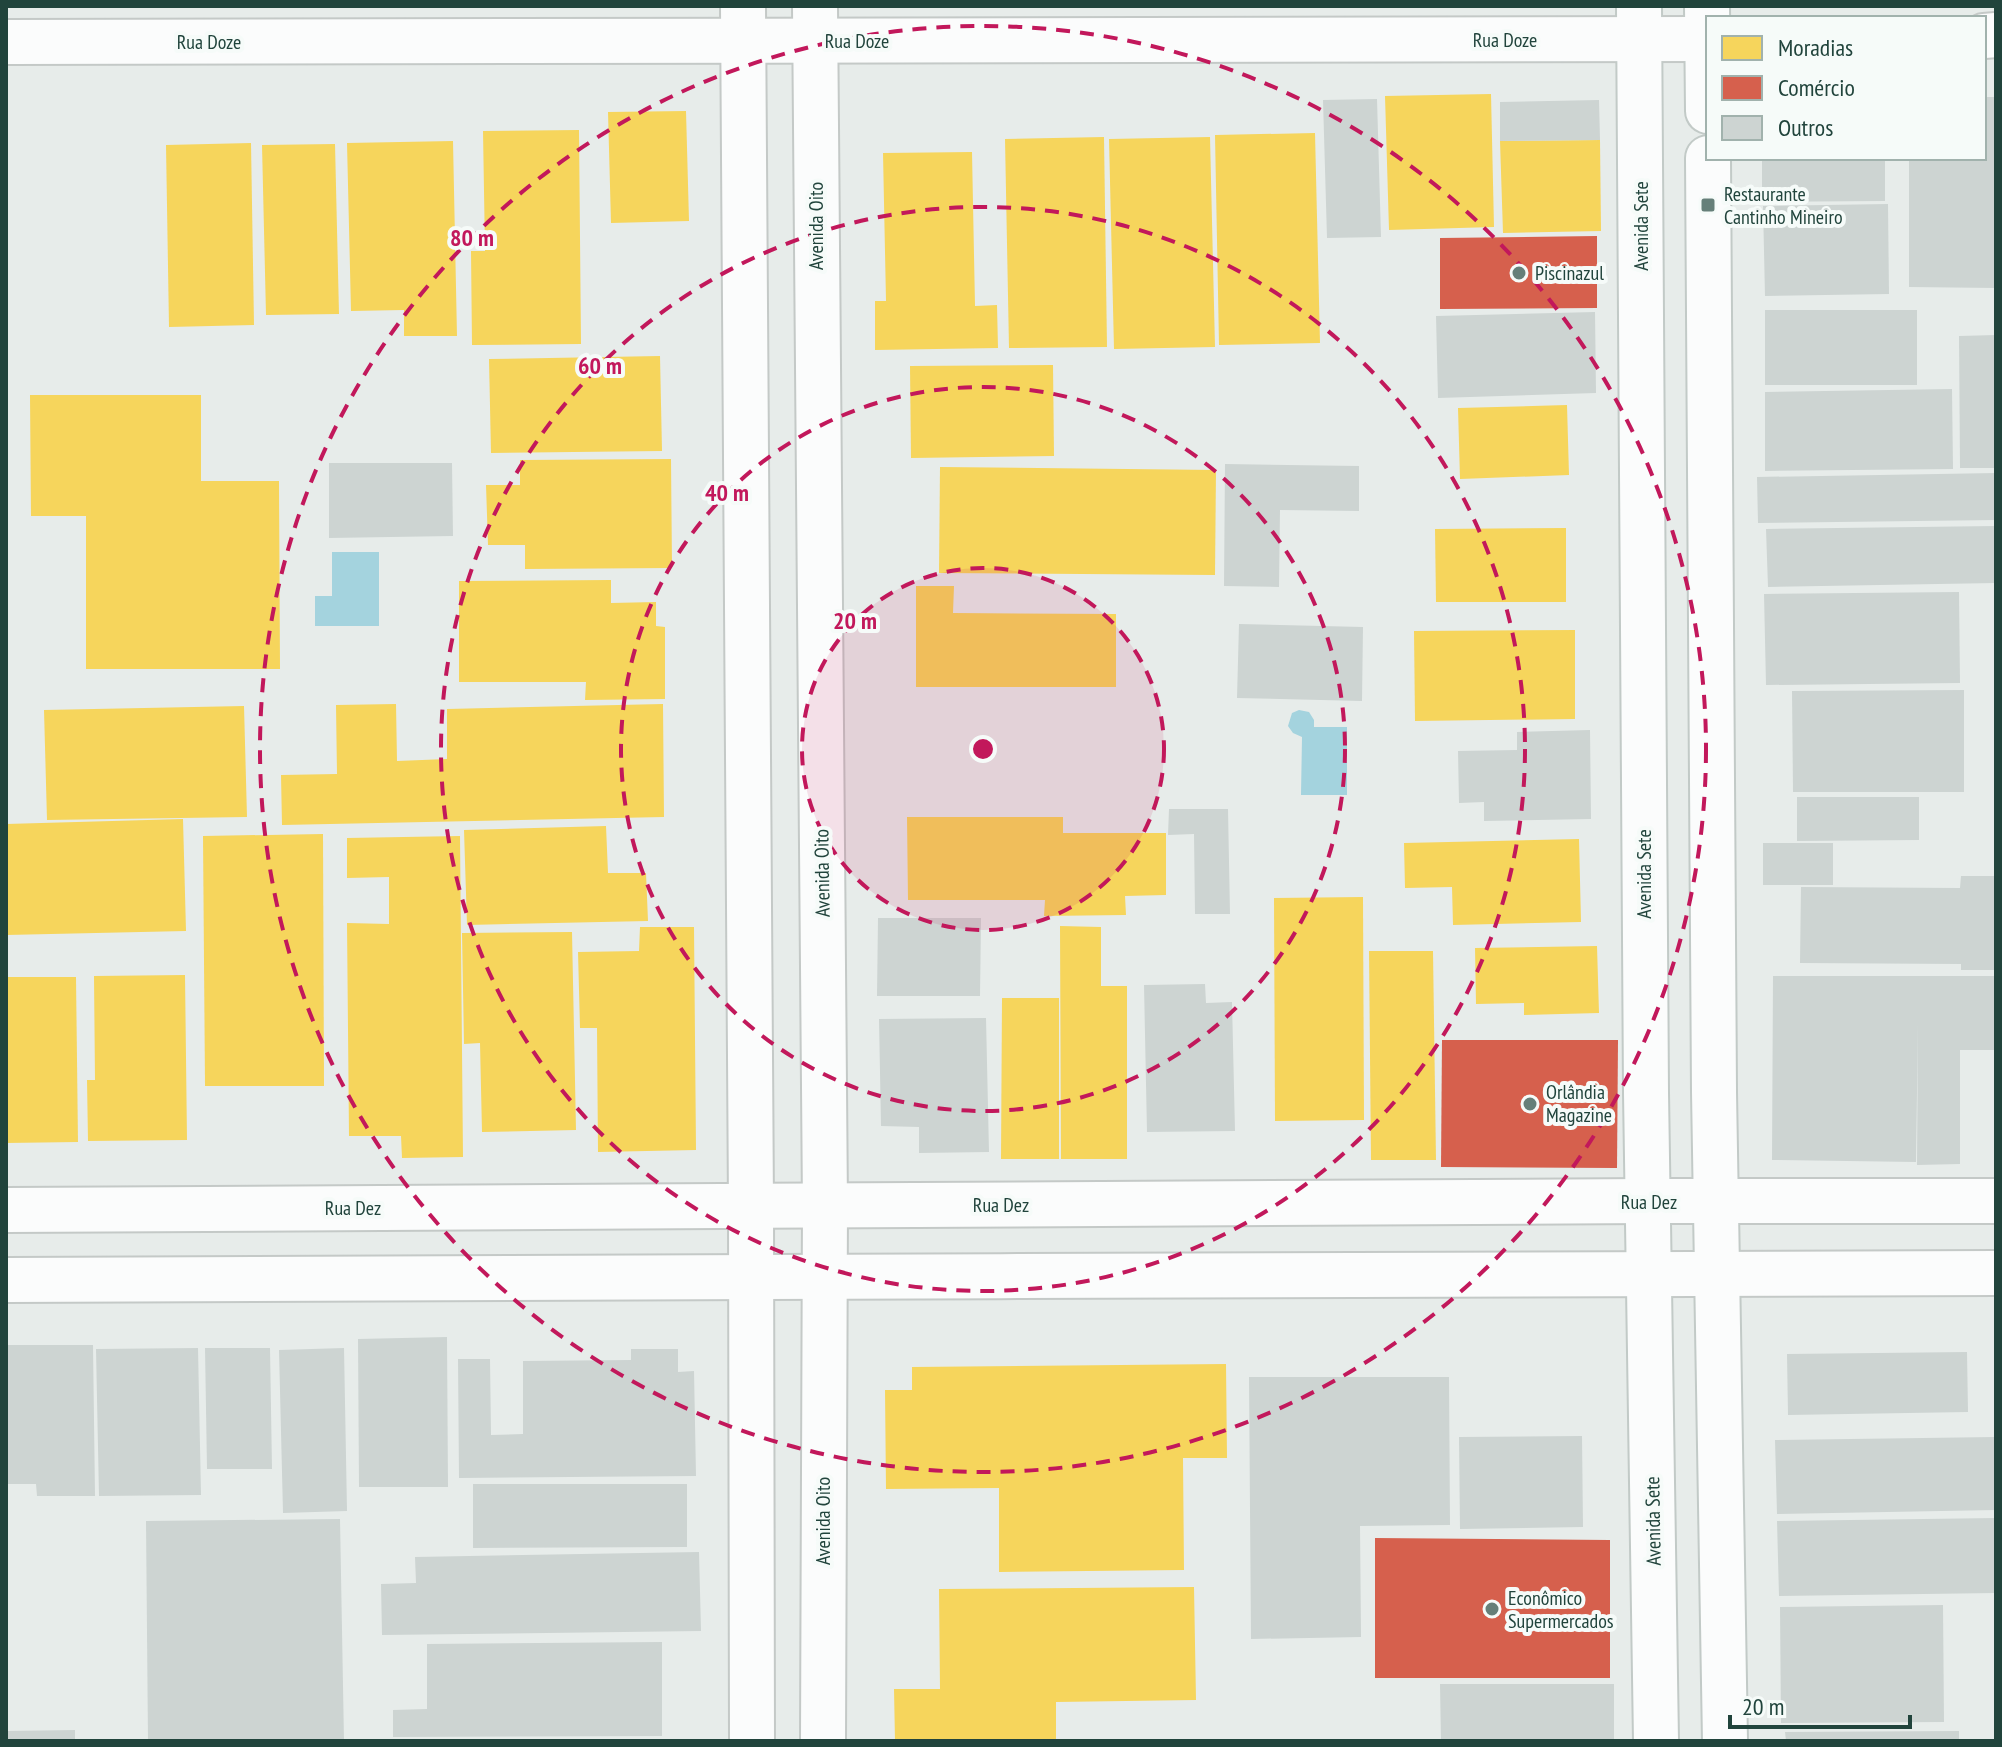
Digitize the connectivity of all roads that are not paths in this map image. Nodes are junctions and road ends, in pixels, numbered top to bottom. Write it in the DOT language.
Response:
graph roads {
  1 [pos="743,23"];
  2 [pos="815,23"];
  3 [pos="1640,23"];
  4 [pos="1706,39"];
  5 [pos="6,42"];
  6 [pos="1708,160"];
  7 [pos="1648,1201"];
  8 [pos="1996,1201"];
  9 [pos="1716,1202"];
  10 [pos="751,1206"];
  11 [pos="825,1206"];
  12 [pos="6,1210"];
  13 [pos="1996,1273"];
  14 [pos="824,1275"];
  15 [pos="1649,1275"];
  16 [pos="1717,1275"];
  17 [pos="750,1276"];
  18 [pos="6,1280"];
  19 [pos="752,1741"];
  20 [pos="823,1741"];
  21 [pos="1656,1741"];
  22 [pos="1725,1741"];
  1 -- 2 [label="street, Rua Doze"];
  1 -- 5 [label="street, Rua Doze"];
  1 -- 10 [label="street"];
  2 -- 3 [label="street, Rua Doze"];
  2 -- 11 [label="street, Avenida Oito"];
  3 -- 4 [label="street, Rua Doze"];
  3 -- 7 [label="street, Avenida Sete"];
  6 -- 9 [label="street"];
  7 -- 9 [label="street, Rua Dez"];
  7 -- 11 [label="street, Rua Dez"];
  7 -- 15 [label="street, Avenida Sete"];
  8 -- 9 [label="street, Rua Dez"];
  9 -- 16 [label="street"];
  10 -- 11 [label="street, Rua Dez"];
  10 -- 12 [label="street, Rua Dez"];
  10 -- 17 [label="street"];
  11 -- 14 [label="street, Avenida Oito"];
  13 -- 16 [label="street"];
  14 -- 15 [label="street"];
  14 -- 17 [label="street"];
  14 -- 20 [label="street, Avenida Oito"];
  15 -- 16 [label="street"];
  15 -- 21 [label="street, Avenida Sete"];
  16 -- 22 [label="street"];
  17 -- 18 [label="street"];
  17 -- 19 [label="street"];
}
